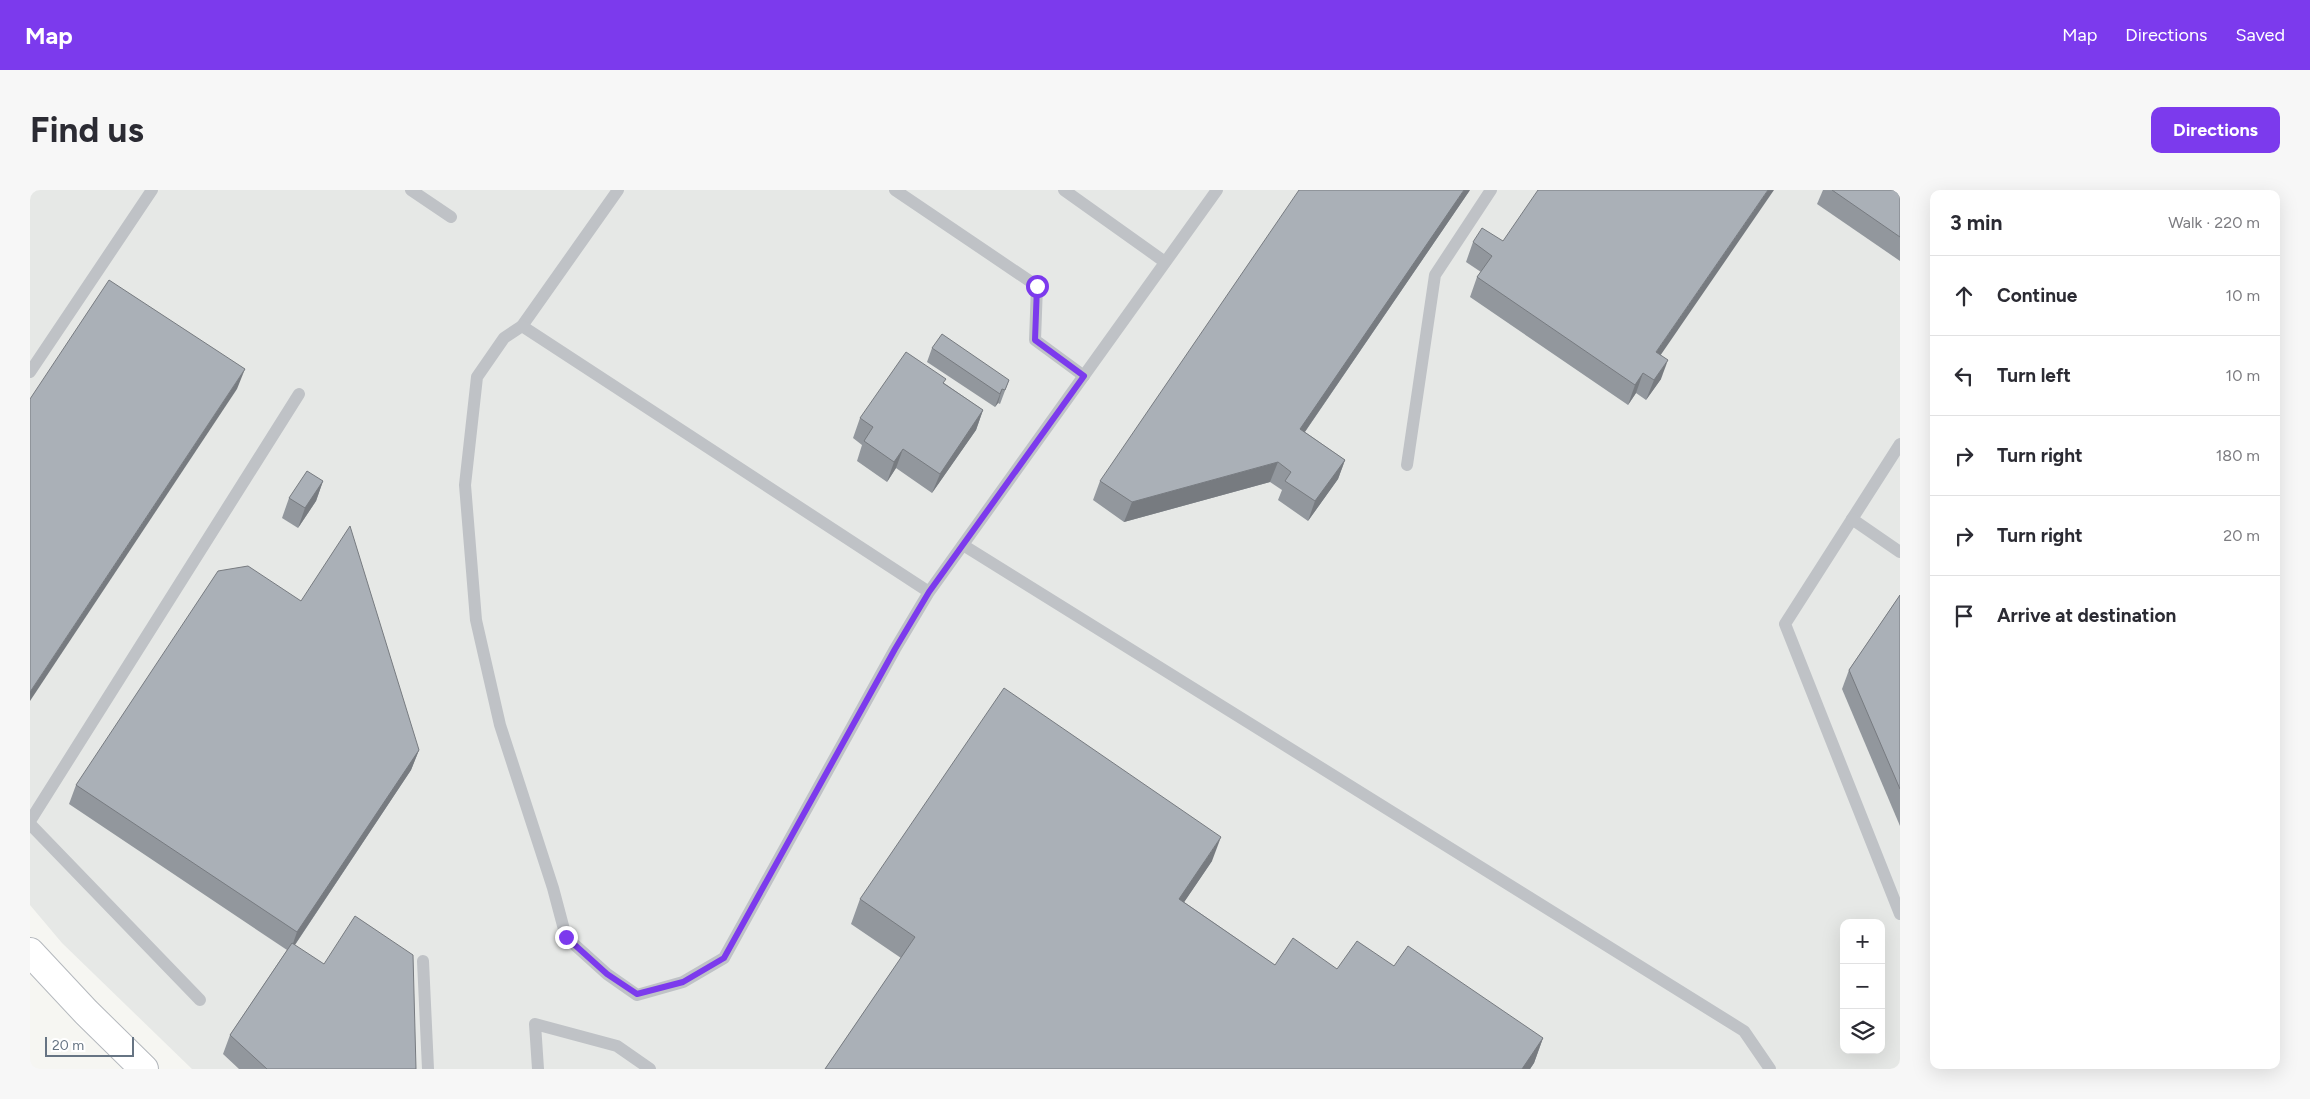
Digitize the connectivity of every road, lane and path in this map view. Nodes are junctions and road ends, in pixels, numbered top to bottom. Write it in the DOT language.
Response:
graph roads {
  1 [pos="152,190"];
  2 [pos="411,190"];
  3 [pos="618,190"];
  4 [pos="895,190"];
  5 [pos="1064,190"];
  6 [pos="1217,190"];
  7 [pos="1491,190"];
  8 [pos="451,217"];
  9 [pos="1165,262"];
  10 [pos="522,326"];
  11 [pos="30,372"];
  12 [pos="1084,376"];
  13 [pos="299,394"];
  14 [pos="1900,444"];
  15 [pos="1407,464"];
  16 [pos="1852,519"];
  17 [pos="963,545"];
  18 [pos="1900,552"];
  19 [pos="929,592"];
  20 [pos="30,823"];
  21 [pos="1900,914"];
  22 [pos="30,952"];
  23 [pos="423,961"];
  24 [pos="200,1000"];
  25 [pos="646,1068"];
  26 [pos="144,1069"];
  27 [pos="428,1069"];
  28 [pos="538,1069"];
  29 [pos="1770,1069"];
  1 -- 11 [label="lane"];
  2 -- 8 [label="lane"];
  3 -- 10 [label="lane"];
  4 -- 12 [label="lane"];
  5 -- 9 [label="lane"];
  6 -- 9 [label="lane"];
  7 -- 15 [label="lane"];
  9 -- 12 [label="lane"];
  10 -- 19 [label="lane"];
  10 -- 19 [label="lane"];
  12 -- 17 [label="lane"];
  13 -- 20 [label="lane"];
  14 -- 16 [label="lane"];
  16 -- 18 [label="lane"];
  16 -- 21 [label="lane"];
  17 -- 19 [label="lane"];
  17 -- 29 [label="lane"];
  20 -- 24 [label="lane"];
  22 -- 26 [label="street"];
  23 -- 27 [label="lane"];
  25 -- 28 [label="lane"];
}
